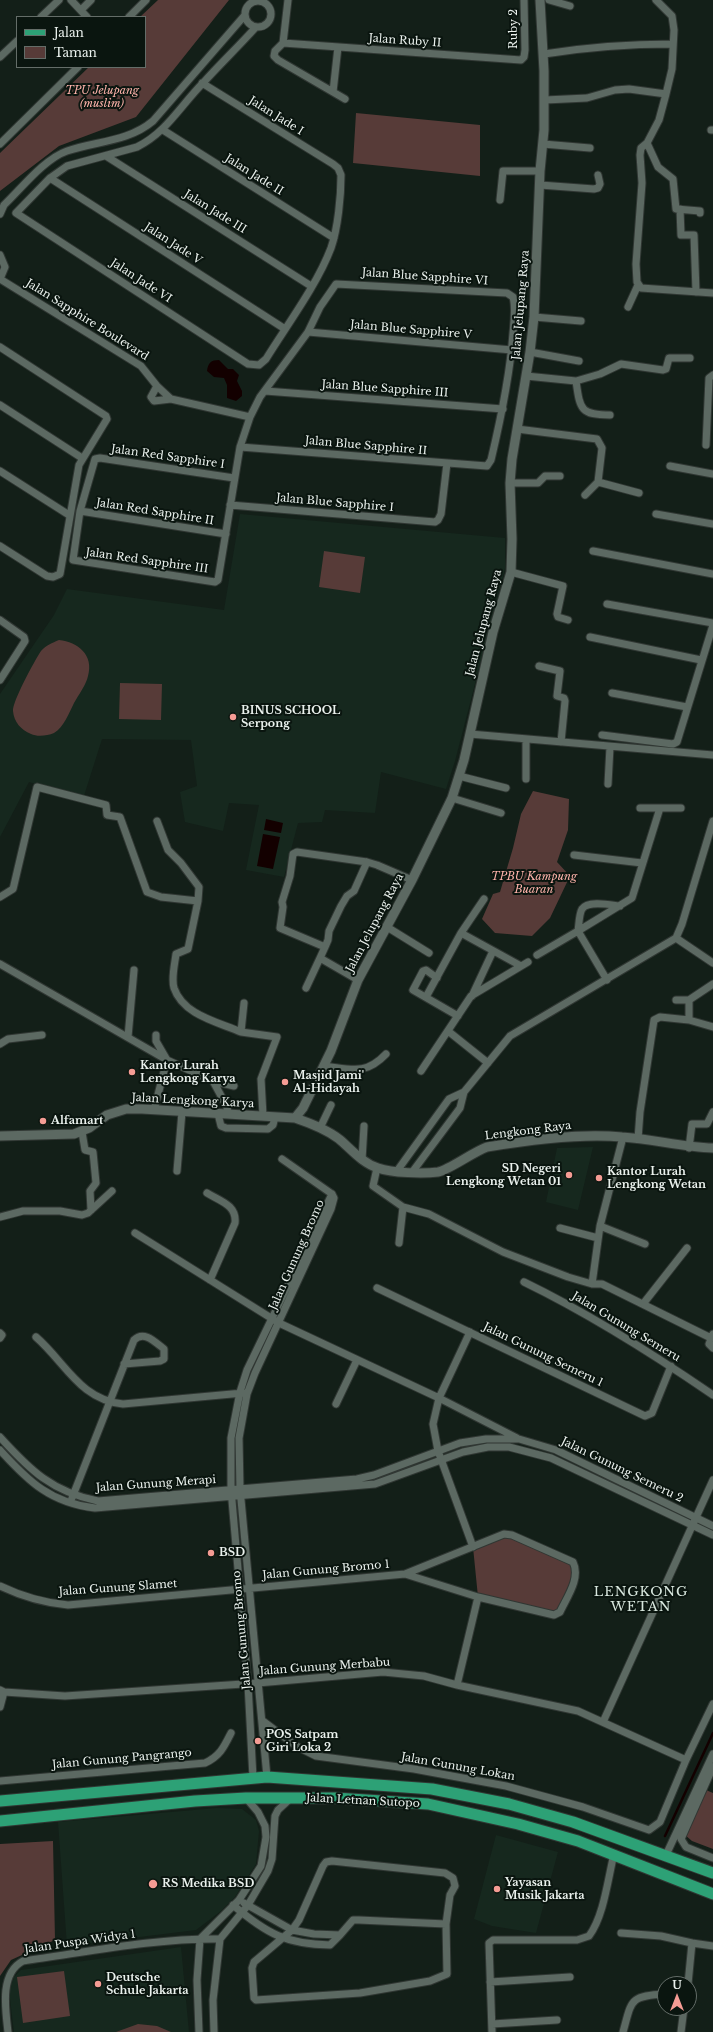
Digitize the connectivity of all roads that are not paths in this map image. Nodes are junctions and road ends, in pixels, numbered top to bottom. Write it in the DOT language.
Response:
graph roads {
  1 [pos="59,0"];
  2 [pos="71,0"];
  3 [pos="91,0"];
  4 [pos="146,0"];
  5 [pos="288,0"];
  6 [pos="524,0"];
  7 [pos="540,0"];
  8 [pos="549,0"];
  9 [pos="656,0"];
  10 [pos="254,1"];
  11 [pos="570,6"];
  12 [pos="81,10"];
  13 [pos="245,15"];
  14 [pos="42,16"];
  15 [pos="86,16"];
  16 [pos="130,16"];
  17 [pos="256,27"];
  18 [pos="16,42"];
  19 [pos="283,43"];
  20 [pos="672,44"];
  21 [pos="338,47"];
  22 [pos="544,54"];
  23 [pos="0,57"];
  24 [pos="524,57"];
  25 [pos="77,68"];
  26 [pos="202,83"];
  27 [pos="333,92"];
  28 [pos="666,94"];
  29 [pos="345,99"];
  30 [pos="545,100"];
  31 [pos="163,130"];
  32 [pos="647,143"];
  33 [pos="0,144"];
  34 [pos="543,144"];
  35 [pos="590,148"];
  36 [pos="106,156"];
  37 [pos="540,171"];
  38 [pos="598,175"];
  39 [pos="50,178"];
  40 [pos="540,185"];
  41 [pos="500,200"];
  42 [pos="680,209"];
  43 [pos="0,214"];
  44 [pos="700,214"];
  45 [pos="334,238"];
  46 [pos="0,255"];
  47 [pos="0,279"];
  48 [pos="638,285"];
  49 [pos="311,286"];
  50 [pos="696,292"];
  51 [pos="713,293"];
  52 [pos="628,307"];
  53 [pos="534,317"];
  54 [pos="581,321"];
  55 [pos="285,329"];
  56 [pos="308,332"];
  57 [pos="0,347"];
  58 [pos="512,350"];
  59 [pos="530,352"];
  60 [pos="690,358"];
  61 [pos="579,361"];
  62 [pos="713,375"];
  63 [pos="526,376"];
  64 [pos="576,381"];
  65 [pos="157,386"];
  66 [pos="265,391"];
  67 [pos="171,399"];
  68 [pos="0,405"];
  69 [pos="503,409"];
  70 [pos="610,415"];
  71 [pos="250,417"];
  72 [pos="710,425"];
  73 [pos="517,428"];
  74 [pos="706,446"];
  75 [pos="240,447"];
  76 [pos="82,458"];
  77 [pos="448,463"];
  78 [pos="670,466"];
  79 [pos="0,471"];
  80 [pos="713,474"];
  81 [pos="560,476"];
  82 [pos="234,478"];
  83 [pos="598,482"];
  84 [pos="510,483"];
  85 [pos="639,493"];
  86 [pos="585,495"];
  87 [pos="230,505"];
  88 [pos="80,511"];
  89 [pos="656,514"];
  90 [pos="69,515"];
  91 [pos="713,524"];
  92 [pos="226,534"];
  93 [pos="0,546"];
  94 [pos="593,551"];
  95 [pos="511,572"];
  96 [pos="713,574"];
  97 [pos="607,604"];
  98 [pos="0,620"];
  99 [pos="568,620"];
  100 [pos="713,624"];
  101 [pos="590,637"];
  102 [pos="701,660"];
  103 [pos="539,666"];
  104 [pos="0,680"];
  105 [pos="612,693"];
  106 [pos="687,707"];
  107 [pos="470,734"];
  108 [pos="602,735"];
  109 [pos="526,739"];
  110 [pos="561,742"];
  111 [pos="610,747"];
  112 [pos="713,755"];
  113 [pos="459,776"];
  114 [pos="526,779"];
  115 [pos="608,784"];
  116 [pos="506,788"];
  117 [pos="452,798"];
  118 [pos="640,808"];
  119 [pos="660,808"];
  120 [pos="681,808"];
  121 [pos="501,813"];
  122 [pos="157,821"];
  123 [pos="713,821"];
  124 [pos="574,855"];
  125 [pos="367,862"];
  126 [pos="642,863"];
  127 [pos="412,880"];
  128 [pos="0,897"];
  129 [pos="484,900"];
  130 [pos="198,901"];
  131 [pos="620,906"];
  132 [pos="387,927"];
  133 [pos="579,930"];
  134 [pos="461,934"];
  135 [pos="676,938"];
  136 [pos="325,947"];
  137 [pos="493,951"];
  138 [pos="429,953"];
  139 [pos="537,955"];
  140 [pos="320,958"];
  141 [pos="713,963"];
  142 [pos="0,964"];
  143 [pos="134,970"];
  144 [pos="437,978"];
  145 [pos="608,979"];
  146 [pos="358,980"];
  147 [pos="713,984"];
  148 [pos="306,988"];
  149 [pos="471,996"];
  150 [pos="426,997"];
  151 [pos="676,1000"];
  152 [pos="689,1000"];
  153 [pos="244,1003"];
  154 [pos="458,1016"];
  155 [pos="689,1020"];
  156 [pos="713,1027"];
  157 [pos="448,1031"];
  158 [pos="241,1032"];
  159 [pos="42,1035"];
  160 [pos="156,1035"];
  161 [pos="128,1037"];
  162 [pos="0,1044"];
  163 [pos="386,1054"];
  164 [pos="167,1060"];
  165 [pos="488,1062"];
  166 [pos="324,1066"];
  167 [pos="421,1071"];
  168 [pos="212,1081"];
  169 [pos="234,1086"];
  170 [pos="464,1092"];
  171 [pos="331,1105"];
  172 [pos="154,1110"];
  173 [pos="182,1112"];
  174 [pos="713,1112"];
  175 [pos="218,1114"];
  176 [pos="229,1114"];
  177 [pos="263,1116"];
  178 [pos="437,1116"];
  179 [pos="275,1117"];
  180 [pos="295,1118"];
  181 [pos="448,1124"];
  182 [pos="364,1126"];
  183 [pos="320,1128"];
  184 [pos="82,1132"];
  185 [pos="0,1136"];
  186 [pos="623,1137"];
  187 [pos="638,1139"];
  188 [pos="689,1148"];
  189 [pos="713,1148"];
  190 [pos="282,1160"];
  191 [pos="362,1160"];
  192 [pos="377,1168"];
  193 [pos="177,1171"];
  194 [pos="397,1171"];
  195 [pos="413,1171"];
  196 [pos="112,1191"];
  197 [pos="207,1193"];
  198 [pos="332,1194"];
  199 [pos="403,1207"];
  200 [pos="91,1210"];
  201 [pos="0,1217"];
  202 [pos="600,1226"];
  203 [pos="560,1228"];
  204 [pos="135,1233"];
  205 [pos="598,1238"];
  206 [pos="399,1243"];
  207 [pos="645,1244"];
  208 [pos="687,1248"];
  209 [pos="210,1280"];
  210 [pos="524,1282"];
  211 [pos="592,1284"];
  212 [pos="377,1288"];
  213 [pos="643,1304"];
  214 [pos="271,1318"];
  215 [pos="279,1323"];
  216 [pos="0,1332"];
  217 [pos="470,1332"];
  218 [pos="712,1336"];
  219 [pos="36,1337"];
  220 [pos="0,1338"];
  221 [pos="713,1348"];
  222 [pos="357,1360"];
  223 [pos="124,1364"];
  224 [pos="671,1366"];
  225 [pos="240,1392"];
  226 [pos="247,1394"];
  227 [pos="713,1394"];
  228 [pos="439,1398"];
  229 [pos="108,1403"];
  230 [pos="336,1404"];
  231 [pos="0,1437"];
  232 [pos="519,1439"];
  233 [pos="0,1450"];
  234 [pos="438,1451"];
  235 [pos="532,1452"];
  236 [pos="442,1459"];
  237 [pos="713,1480"];
  238 [pos="240,1492"];
  239 [pos="232,1493"];
  240 [pos="72,1495"];
  241 [pos="70,1504"];
  242 [pos="695,1517"];
  243 [pos="692,1525"];
  244 [pos="713,1526"];
  245 [pos="713,1535"];
  246 [pos="473,1547"];
  247 [pos="404,1574"];
  248 [pos="0,1586"];
  249 [pos="250,1588"];
  250 [pos="240,1590"];
  251 [pos="478,1597"];
  252 [pos="258,1683"];
  253 [pos="248,1684"];
  254 [pos="457,1686"];
  255 [pos="2,1691"];
  256 [pos="713,1704"];
  257 [pos="0,1707"];
  258 [pos="263,1721"];
  259 [pos="603,1722"];
  260 [pos="231,1733"];
  261 [pos="713,1754"];
  262 [pos="686,1760"];
  263 [pos="713,1767"];
  264 [pos="267,1777"];
  265 [pos="254,1778"];
  266 [pos="0,1781"];
  267 [pos="293,1797"];
  268 [pos="246,1798"];
  269 [pos="0,1801"];
  270 [pos="0,1821"];
  271 [pos="614,1854"];
  272 [pos="666,1856"];
  273 [pos="713,1858"];
  274 [pos="713,1873"];
  275 [pos="713,1894"];
  276 [pos="236,1903"];
  277 [pos="248,1905"];
  278 [pos="242,1913"];
  279 [pos="446,1924"];
  280 [pos="292,1930"];
  281 [pos="621,1933"];
  282 [pos="340,1934"];
  283 [pos="200,1939"];
  284 [pos="282,1939"];
  285 [pos="220,1940"];
  286 [pos="692,1943"];
  287 [pos="713,1946"];
  288 [pos="689,1976"];
  289 [pos="570,1977"];
  290 [pos="490,1982"];
  291 [pos="657,1995"];
  292 [pos="683,2016"];
  293 [pos="557,2020"];
  294 [pos="492,2024"];
  295 [pos="8,2032"];
  296 [pos="199,2032"];
  297 [pos="214,2032"];
  298 [pos="492,2032"];
  299 [pos="623,2032"];
  300 [pos="680,2032"];
  1 -- 14 [label="street"];
  2 -- 12 [label="street"];
  3 -- 12 [label="street"];
  4 -- 16 [label="street"];
  5 -- 19 [label="street"];
  6 -- 24 [label="street, Ruby 2"];
  7 -- 22 [label="street, Jalan Jelupang Raya"];
  8 -- 11 [label="street"];
  9 -- 20 [label="street"];
  10 -- 13 [label="street"];
  10 -- 17 [label="street"];
  12 -- 15 [label="street"];
  13 -- 17 [label="street"];
  13 -- 43 [label="street"];
  17 -- 26 [label="street"];
  18 -- 23 [label="street"];
  19 -- 21 [label="street, Jalan Ruby II"];
  19 -- 27 [label="street"];
  20 -- 22 [label="street"];
  20 -- 28 [label="street"];
  21 -- 24 [label="street, Jalan Ruby II"];
  21 -- 27 [label="street"];
  22 -- 30 [label="street, Jalan Jelupang Raya"];
  25 -- 33 [label="street"];
  26 -- 31 [label="street"];
  26 -- 45 [label="street, Jalan Jade I"];
  27 -- 29 [label="street"];
  28 -- 30 [label="street"];
  28 -- 32 [label="street"];
  30 -- 34 [label="street, Jalan Jelupang Raya"];
  31 -- 36 [label="street"];
  31 -- 45 [label="street, Jalan Jade II"];
  32 -- 42 [label="street"];
  32 -- 48 [label="street"];
  34 -- 35 [label="street"];
  34 -- 37 [label="street, Jalan Jelupang Raya"];
  36 -- 39 [label="street"];
  36 -- 49 [label="street, Jalan Jade III"];
  37 -- 40 [label="street, Jalan Jelupang Raya"];
  37 -- 41 [label="street"];
  38 -- 40 [label="street"];
  39 -- 55 [label="street, Jalan Jade V"];
  39 -- 55 [label="street, Jalan Jade VI"];
  40 -- 53 [label="street, Jalan Jelupang Raya"];
  42 -- 44 [label="street"];
  42 -- 50 [label="street"];
  45 -- 49 [label="street"];
  46 -- 47 [label="street"];
  47 -- 65 [label="street, Jalan Sapphire Boulevard"];
  48 -- 50 [label="street"];
  48 -- 52 [label="street"];
  49 -- 55 [label="street"];
  50 -- 51 [label="street"];
  53 -- 54 [label="street"];
  53 -- 59 [label="street, Jalan Jelupang Raya"];
  56 -- 58 [label="street, Jalan Blue Sapphire V"];
  56 -- 58 [label="street, Jalan Blue Sapphire VI"];
  56 -- 66 [label="street"];
  57 -- 76 [label="street"];
  58 -- 69 [label="street"];
  59 -- 61 [label="street"];
  59 -- 63 [label="street, Jalan Jelupang Raya"];
  60 -- 64 [label="street"];
  62 -- 72 [label="street"];
  63 -- 64 [label="street"];
  63 -- 73 [label="street, Jalan Jelupang Raya"];
  64 -- 70 [label="street"];
  65 -- 67 [label="street, Jalan Sapphire Boulevard"];
  65 -- 67 [label="street"];
  66 -- 69 [label="street, Jalan Blue Sapphire III"];
  66 -- 71 [label="street"];
  67 -- 71 [label="street"];
  68 -- 76 [label="street"];
  69 -- 77 [label="street, Jalan Blue Sapphire II"];
  71 -- 75 [label="street"];
  72 -- 74 [label="street"];
  73 -- 83 [label="street"];
  73 -- 84 [label="street, Jalan Jelupang Raya"];
  75 -- 77 [label="street, Jalan Blue Sapphire II"];
  75 -- 82 [label="street"];
  76 -- 90 [label="street"];
  77 -- 87 [label="street, Jalan Blue Sapphire I"];
  78 -- 80 [label="street"];
  79 -- 90 [label="street"];
  81 -- 84 [label="street"];
  82 -- 87 [label="street"];
  82 -- 88 [label="street, Jalan Red Sapphire I"];
  83 -- 85 [label="street"];
  83 -- 86 [label="street"];
  84 -- 95 [label="street, Jalan Jelupang Raya"];
  87 -- 92 [label="street"];
  88 -- 92 [label="street, Jalan Red Sapphire II"];
  88 -- 92 [label="street, Jalan Red Sapphire III"];
  89 -- 91 [label="street"];
  90 -- 93 [label="street"];
  94 -- 96 [label="street"];
  95 -- 99 [label="street"];
  95 -- 107 [label="street, Jalan Jelupang Raya"];
  97 -- 100 [label="street"];
  98 -- 104 [label="street"];
  100 -- 102 [label="street"];
  101 -- 102 [label="street"];
  102 -- 106 [label="street"];
  103 -- 110 [label="street"];
  105 -- 106 [label="street"];
  106 -- 108 [label="street"];
  107 -- 109 [label="street"];
  107 -- 113 [label="street, Jalan Jelupang Raya"];
  109 -- 110 [label="street"];
  109 -- 114 [label="street"];
  110 -- 111 [label="street"];
  111 -- 112 [label="street"];
  111 -- 115 [label="street"];
  113 -- 116 [label="street"];
  113 -- 117 [label="street, Jalan Jelupang Raya"];
  117 -- 121 [label="street"];
  117 -- 127 [label="street, Jalan Jelupang Raya"];
  118 -- 119 [label="street"];
  119 -- 120 [label="street"];
  119 -- 126 [label="street"];
  122 -- 130 [label="street"];
  123 -- 135 [label="street"];
  124 -- 126 [label="street"];
  125 -- 127 [label="street"];
  125 -- 136 [label="street"];
  125 -- 136 [label="street"];
  126 -- 131 [label="street"];
  127 -- 132 [label="street, Jalan Jelupang Raya"];
  128 -- 130 [label="street"];
  129 -- 134 [label="street"];
  130 -- 158 [label="street"];
  131 -- 133 [label="street"];
  131 -- 133 [label="street"];
  132 -- 138 [label="street"];
  132 -- 146 [label="street, Jalan Jelupang Raya"];
  133 -- 139 [label="street"];
  133 -- 145 [label="street"];
  134 -- 137 [label="street"];
  134 -- 144 [label="street"];
  135 -- 141 [label="street"];
  135 -- 145 [label="street"];
  136 -- 140 [label="street"];
  137 -- 149 [label="street"];
  137 -- 149 [label="street"];
  140 -- 146 [label="street"];
  140 -- 148 [label="street"];
  142 -- 161 [label="street"];
  143 -- 161 [label="street"];
  144 -- 150 [label="street"];
  144 -- 150 [label="street"];
  145 -- 165 [label="street"];
  146 -- 166 [label="street, Jalan Jelupang Raya"];
  147 -- 152 [label="street"];
  149 -- 154 [label="street"];
  150 -- 154 [label="street"];
  151 -- 152 [label="street"];
  152 -- 155 [label="street"];
  153 -- 158 [label="street"];
  154 -- 157 [label="street"];
  155 -- 156 [label="street"];
  155 -- 187 [label="street"];
  157 -- 165 [label="street"];
  157 -- 167 [label="street"];
  158 -- 177 [label="street"];
  159 -- 162 [label="street"];
  160 -- 164 [label="street"];
  161 -- 164 [label="street"];
  163 -- 166 [label="street"];
  164 -- 168 [label="street"];
  164 -- 172 [label="street"];
  165 -- 170 [label="street"];
  166 -- 180 [label="street, Jalan Jelupang Raya"];
  168 -- 169 [label="street"];
  168 -- 176 [label="street"];
  170 -- 178 [label="street"];
  170 -- 181 [label="street"];
  171 -- 183 [label="street"];
  172 -- 173 [label="street, Jalan Lengkong Karya"];
  172 -- 184 [label="street, Jalan Lengkong Karya"];
  173 -- 175 [label="street, Jalan Lengkong Karya"];
  173 -- 193 [label="street"];
  174 -- 188 [label="street"];
  175 -- 176 [label="street, Jalan Lengkong Karya"];
  175 -- 179 [label="street"];
  176 -- 177 [label="street, Jalan Lengkong Karya"];
  177 -- 179 [label="street, Jalan Lengkong Karya"];
  178 -- 181 [label="street"];
  178 -- 194 [label="street"];
  179 -- 180 [label="street, Jalan Lengkong Karya"];
  180 -- 183 [label="street, Lengkong Raya"];
  181 -- 195 [label="street"];
  182 -- 191 [label="street"];
  183 -- 191 [label="street, Lengkong Raya"];
  184 -- 185 [label="street, Jalan Lengkong Karya"];
  184 -- 200 [label="street"];
  186 -- 187 [label="street, Lengkong Raya"];
  186 -- 195 [label="street, Lengkong Raya"];
  186 -- 202 [label="street"];
  187 -- 188 [label="street, Lengkong Raya"];
  188 -- 189 [label="street, Lengkong Raya"];
  190 -- 198 [label="street"];
  191 -- 192 [label="street, Lengkong Raya"];
  192 -- 194 [label="street, Lengkong Raya"];
  192 -- 199 [label="street"];
  194 -- 195 [label="street, Lengkong Raya"];
  196 -- 200 [label="street"];
  197 -- 209 [label="street"];
  198 -- 214 [label="street, Jalan Gunung Bromo"];
  198 -- 215 [label="street, Jalan Gunung Bromo"];
  199 -- 206 [label="street"];
  199 -- 211 [label="street"];
  200 -- 201 [label="street"];
  202 -- 205 [label="street"];
  202 -- 207 [label="street"];
  203 -- 205 [label="street"];
  204 -- 209 [label="street, Jalan Gunung Semeru 2"];
  205 -- 211 [label="street"];
  208 -- 213 [label="street"];
  209 -- 214 [label="street, Jalan Gunung Semeru 2"];
  210 -- 224 [label="street, Jalan Gunung Semeru"];
  211 -- 213 [label="street"];
  212 -- 217 [label="street, Jalan Gunung Semeru 1"];
  213 -- 218 [label="street"];
  214 -- 215 [label="street, Jalan Gunung Semeru 2"];
  214 -- 225 [label="street, Jalan Gunung Bromo"];
  215 -- 222 [label="street, Jalan Gunung Semeru 2"];
  215 -- 226 [label="street, Jalan Gunung Bromo"];
  216 -- 220 [label="street"];
  217 -- 224 [label="street, Jalan Gunung Semeru 1"];
  217 -- 228 [label="street"];
  218 -- 221 [label="street"];
  219 -- 229 [label="street"];
  222 -- 228 [label="street, Jalan Gunung Semeru 2"];
  222 -- 230 [label="street"];
  223 -- 223 [label="street"];
  223 -- 229 [label="street"];
  224 -- 227 [label="street, Jalan Gunung Semeru"];
  225 -- 226 [label="street"];
  225 -- 229 [label="street"];
  225 -- 239 [label="street, Jalan Gunung Bromo"];
  226 -- 238 [label="street, Jalan Gunung Bromo"];
  228 -- 232 [label="street, Jalan Gunung Semeru 2"];
  228 -- 234 [label="street"];
  229 -- 240 [label="street"];
  231 -- 240 [label="street, Jalan Gunung Merapi"];
  232 -- 234 [label="street, Jalan Gunung Semeru 2"];
  232 -- 235 [label="street, Jalan Gunung Semeru 2"];
  232 -- 242 [label="street, Jalan Gunung Semeru 2"];
  233 -- 241 [label="street, Jalan Gunung Merapi"];
  234 -- 236 [label="street"];
  234 -- 238 [label="street, Jalan Gunung Semeru 2"];
  235 -- 236 [label="street, Jalan Gunung Semeru 2"];
  235 -- 243 [label="street, Jalan Gunung Semeru 2"];
  236 -- 238 [label="street, Jalan Gunung Semeru 2"];
  236 -- 246 [label="street"];
  237 -- 242 [label="street"];
  238 -- 239 [label="street, Jalan Gunung Merapi"];
  238 -- 249 [label="street, Jalan Gunung Bromo"];
  239 -- 240 [label="street, Jalan Gunung Merapi"];
  239 -- 241 [label="street, Jalan Gunung Merapi"];
  239 -- 250 [label="street, Jalan Gunung Bromo"];
  240 -- 241 [label="street"];
  242 -- 243 [label="street"];
  242 -- 244 [label="street, Jalan Gunung Semeru 2"];
  243 -- 245 [label="street, Jalan Gunung Semeru 2"];
  243 -- 259 [label="street"];
  246 -- 247 [label="street, Jalan Gunung Bromo 1"];
  246 -- 251 [label="street, Jalan Gunung Bromo 1"];
  247 -- 249 [label="street, Jalan Gunung Bromo 1"];
  247 -- 251 [label="street, Jalan Gunung Bromo 1"];
  248 -- 250 [label="street, Jalan Gunung Slamet"];
  249 -- 250 [label="street, Jalan Gunung Bromo 1"];
  249 -- 252 [label="street, Jalan Gunung Bromo"];
  250 -- 253 [label="street, Jalan Gunung Bromo"];
  251 -- 254 [label="street"];
  252 -- 253 [label="street, Jalan Gunung Merbabu"];
  252 -- 254 [label="street, Jalan Gunung Merbabu"];
  252 -- 258 [label="street, Jalan Gunung Bromo"];
  253 -- 255 [label="street, Jalan Gunung Merbabu"];
  253 -- 265 [label="street, Jalan Gunung Bromo"];
  254 -- 259 [label="street, Jalan Gunung Merbabu"];
  255 -- 257 [label="street"];
  256 -- 262 [label="street"];
  258 -- 262 [label="street, Jalan Gunung Lokan"];
  258 -- 264 [label="street, Jalan Gunung Bromo"];
  259 -- 262 [label="street, Jalan Gunung Merbabu"];
  260 -- 266 [label="street, Jalan Gunung Pangrango"];
  261 -- 272 [label="street"];
  263 -- 273 [label="street"];
  264 -- 265 [label="main road, Jalan Letnan Sutopo"];
  264 -- 272 [label="main road, Jalan Letnan Sutopo"];
  265 -- 269 [label="main road, Jalan Letnan Sutopo"];
  267 -- 268 [label="main road, Jalan Letnan Sutopo"];
  267 -- 271 [label="main road, Jalan Letnan Sutopo"];
  267 -- 277 [label="street"];
  268 -- 270 [label="main road, Jalan Letnan Sutopo"];
  268 -- 276 [label="street"];
  271 -- 275 [label="main road, Jalan Letnan Sutopo"];
  271 -- 290 [label="street"];
  272 -- 274 [label="main road, Jalan Letnan Sutopo"];
  276 -- 277 [label="street"];
  276 -- 278 [label="street"];
  276 -- 283 [label="street"];
  277 -- 278 [label="street"];
  277 -- 280 [label="street"];
  278 -- 284 [label="street"];
  278 -- 285 [label="street"];
  279 -- 280 [label="street"];
  279 -- 282 [label="street"];
  279 -- 284 [label="street"];
  280 -- 282 [label="street"];
  280 -- 284 [label="street"];
  281 -- 286 [label="street"];
  282 -- 284 [label="street"];
  283 -- 285 [label="street, Jalan Puspa Widya 1"];
  283 -- 295 [label="street, Jalan Puspa Widya 1"];
  283 -- 296 [label="street"];
  285 -- 297 [label="street"];
  286 -- 287 [label="street"];
  286 -- 288 [label="street"];
  289 -- 290 [label="street"];
  290 -- 294 [label="street"];
  291 -- 299 [label="street"];
  292 -- 300 [label="street"];
  293 -- 294 [label="street"];
  294 -- 298 [label="street"];
}
